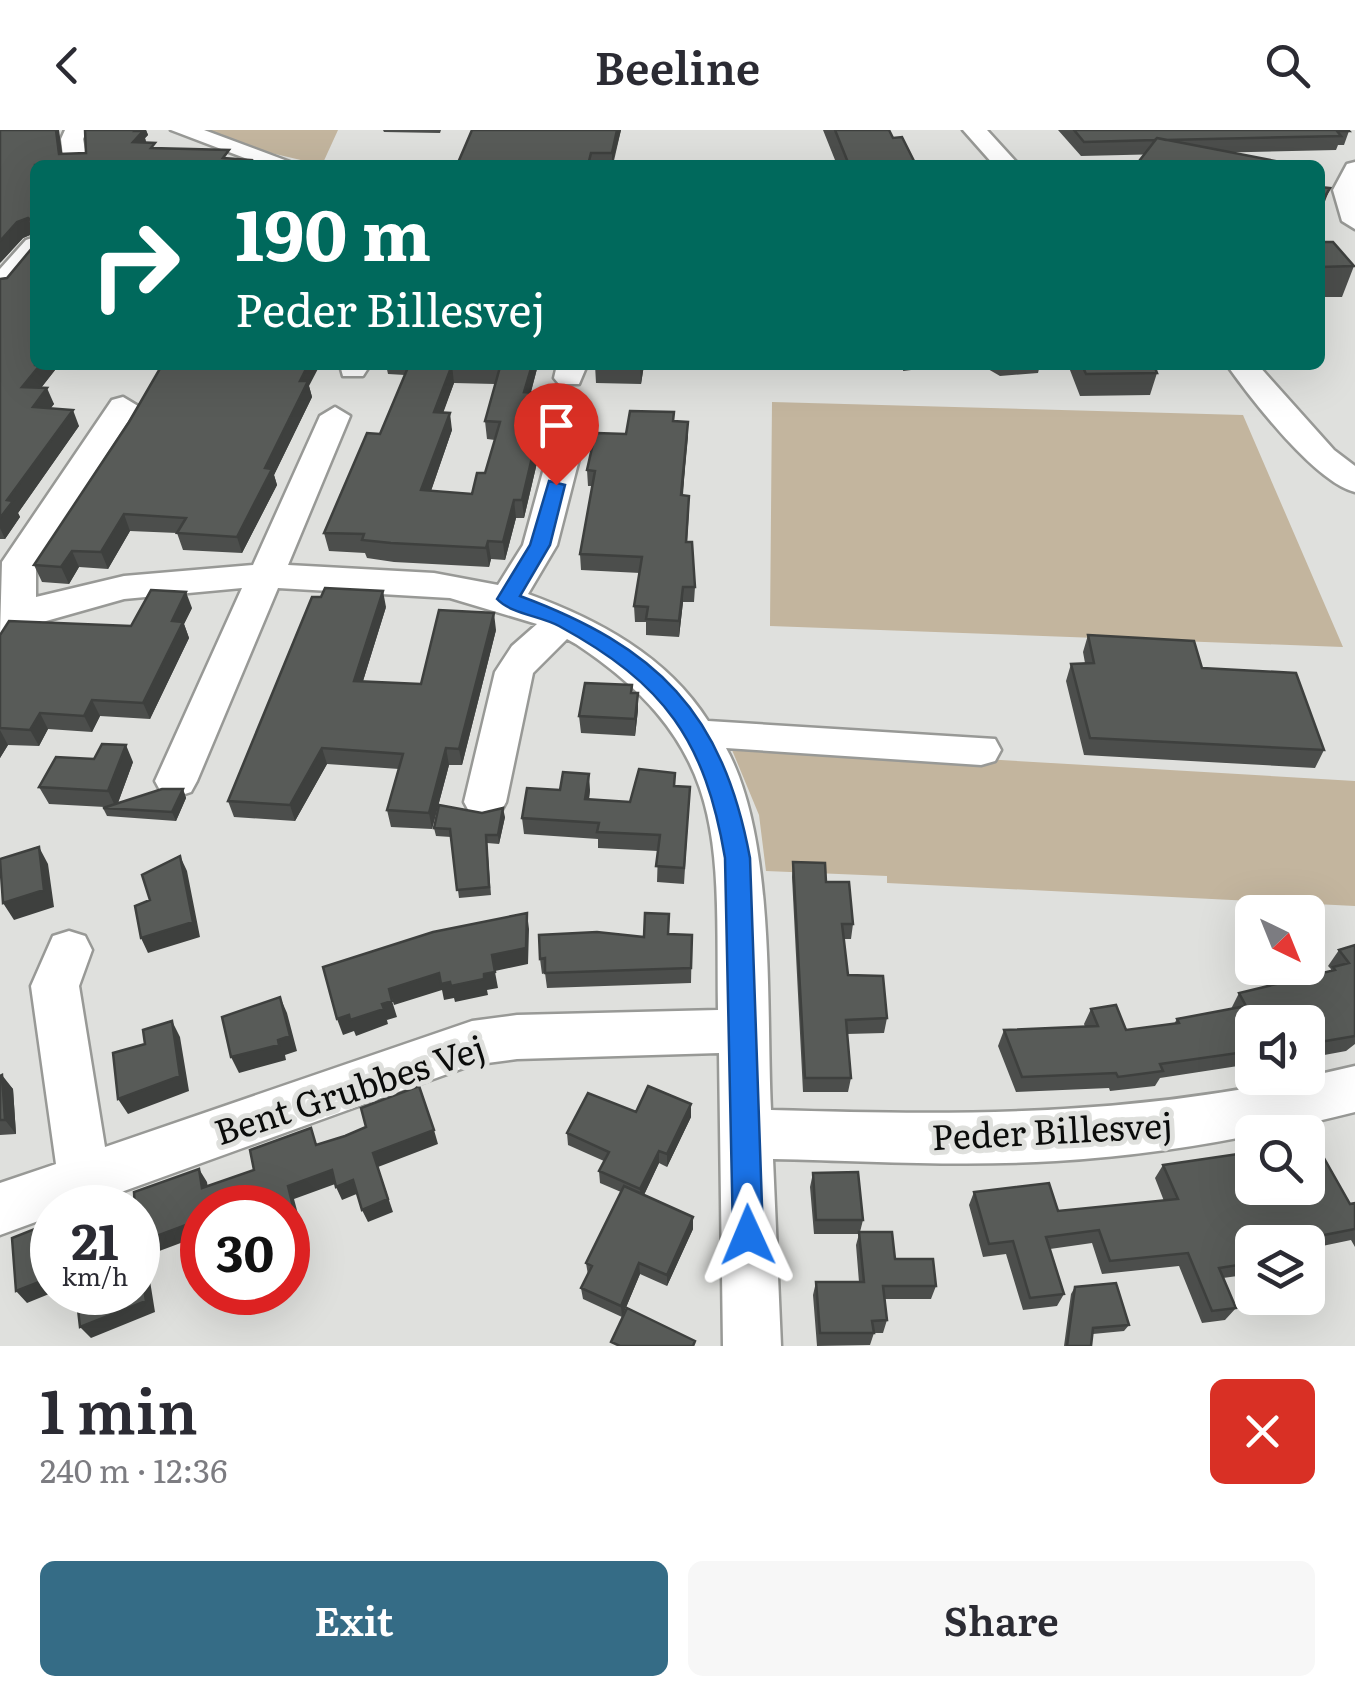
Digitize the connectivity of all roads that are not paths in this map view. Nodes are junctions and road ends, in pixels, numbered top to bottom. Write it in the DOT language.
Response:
graph roads {
  1 [pos="76,130"];
  2 [pos="182,130"];
  3 [pos="974,130"];
  4 [pos="75,160"];
  5 [pos="271,160"];
  6 [pos="995,160"];
  7 [pos="1355,169"];
  8 [pos="1351,232"];
  9 [pos="30,251"];
  10 [pos="0,285"];
  11 [pos="1246,370"];
  12 [pos="123,406"];
  13 [pos="335,416"];
  14 [pos="570,428"];
  15 [pos="1355,482"];
  16 [pos="266,574"];
  17 [pos="508,599"];
  18 [pos="10,618"];
  19 [pos="565,620"];
  20 [pos="700,738"];
  21 [pos="981,750"];
  22 [pos="176,781"];
  23 [pos="485,802"];
  24 [pos="68,950"];
  25 [pos="742,1031"];
  26 [pos="1355,1089"];
  27 [pos="746,1134"];
  28 [pos="84,1178"];
  29 [pos="0,1209"];
  30 [pos="752,1346"];
  1 -- 4 [label="street"];
  2 -- 5 [label="street"];
  3 -- 6 [label="street"];
  7 -- 8 [label="street"];
  9 -- 10 [label="street"];
  11 -- 15 [label="street"];
  12 -- 18 [label="street"];
  13 -- 16 [label="street"];
  14 -- 17 [label="street"];
  16 -- 17 [label="street"];
  16 -- 18 [label="street"];
  16 -- 22 [label="street"];
  17 -- 19 [label="street"];
  19 -- 20 [label="street"];
  19 -- 23 [label="street"];
  20 -- 21 [label="street"];
  20 -- 25 [label="street"];
  24 -- 28 [label="street"];
  25 -- 27 [label="street"];
  25 -- 28 [label="street, Bent Grubbes Vej"];
  26 -- 27 [label="street, Peder Billesvej"];
  27 -- 30 [label="street"];
  28 -- 29 [label="street, Bent Grubbes Vej"];
}
